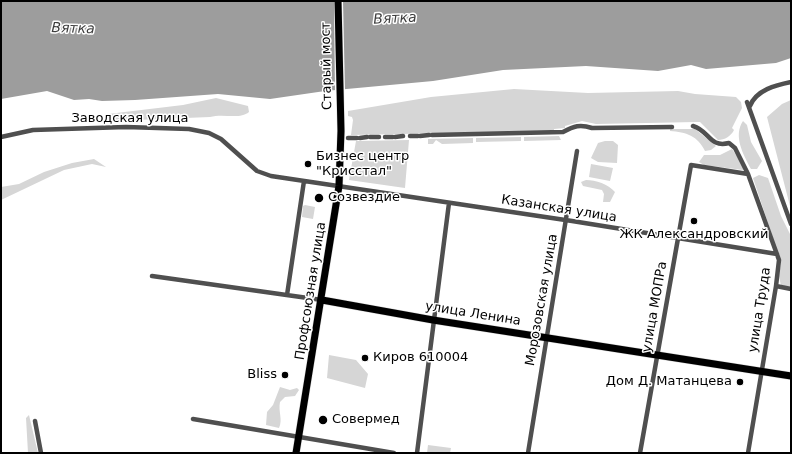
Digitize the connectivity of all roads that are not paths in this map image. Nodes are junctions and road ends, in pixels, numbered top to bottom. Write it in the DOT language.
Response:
graph roads {
  1 [pos="338,1"];
  2 [pos="791,82"];
  3 [pos="693,126"];
  4 [pos="672,127"];
  5 [pos="341,132"];
  6 [pos="403,136"];
  7 [pos="410,136"];
  8 [pos="1,137"];
  9 [pos="379,137"];
  10 [pos="385,137"];
  11 [pos="348,138"];
  12 [pos="577,151"];
  13 [pos="748,174"];
  14 [pos="304,181"];
  15 [pos="339,186"];
  16 [pos="449,203"];
  17 [pos="566,220"];
  18 [pos="791,224"];
  19 [pos="679,239"];
  20 [pos="777,254"];
  21 [pos="152,276"];
  22 [pos="776,286"];
  23 [pos="791,289"];
  24 [pos="287,295"];
  25 [pos="322,300"];
  26 [pos="433,320"];
  27 [pos="546,337"];
  28 [pos="657,355"];
  29 [pos="762,371"];
  30 [pos="791,376"];
  31 [pos="193,419"];
  32 [pos="34,421"];
  33 [pos="299,436"];
  34 [pos="41,453"];
  35 [pos="296,453"];
  36 [pos="394,453"];
  37 [pos="417,453"];
  38 [pos="528,453"];
  39 [pos="640,453"];
  40 [pos="748,453"];
  1 -- 5 [label="main road, Старый мост"];
  2 -- 18 [label="street"];
  3 -- 13 [label="street, улица Труда"];
  4 -- 7 [label="street"];
  5 -- 15 [label="main road, Профсоюзная улица"];
  6 -- 10 [label="street"];
  8 -- 14 [label="street, Заводская улица"];
  9 -- 11 [label="street"];
  12 -- 17 [label="street, Морозовская улица"];
  13 -- 19 [label="street, улица МОПРа"];
  13 -- 20 [label="street, улица Труда"];
  14 -- 15 [label="street, Заводская улица"];
  14 -- 24 [label="street"];
  15 -- 16 [label="street, Казанская улица"];
  15 -- 25 [label="main road, Профсоюзная улица"];
  16 -- 17 [label="street, Казанская улица"];
  16 -- 26 [label="street"];
  17 -- 19 [label="street, Казанская улица"];
  17 -- 27 [label="street, Морозовская улица"];
  19 -- 20 [label="street, Казанская улица"];
  19 -- 28 [label="street, улица МОПРа"];
  20 -- 22 [label="street, улица Труда"];
  21 -- 24 [label="street, улица Ленина"];
  22 -- 23 [label="street"];
  22 -- 29 [label="street, улица Труда"];
  24 -- 25 [label="street, улица Ленина"];
  25 -- 26 [label="main road, улица Ленина"];
  25 -- 33 [label="main road, Профсоюзная улица"];
  26 -- 27 [label="main road, улица Ленина"];
  26 -- 37 [label="street"];
  27 -- 28 [label="main road, улица Ленина"];
  27 -- 38 [label="street, Морозовская улица"];
  28 -- 29 [label="main road, улица Ленина"];
  28 -- 39 [label="street, улица МОПРа"];
  29 -- 30 [label="main road, улица Ленина"];
  29 -- 40 [label="street, улица Труда"];
  31 -- 33 [label="street"];
  32 -- 34 [label="street"];
  33 -- 35 [label="main road, Профсоюзная улица"];
  33 -- 36 [label="street"];
}
